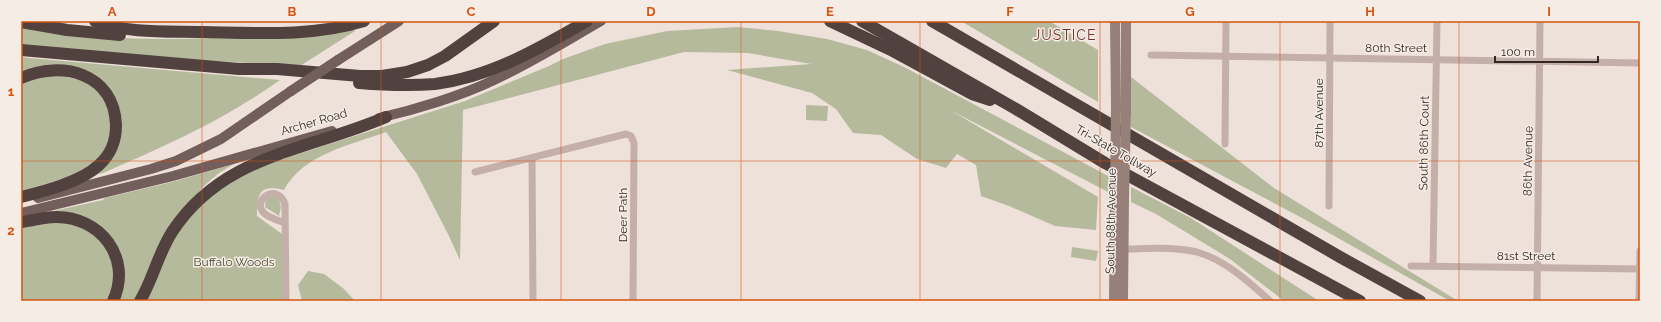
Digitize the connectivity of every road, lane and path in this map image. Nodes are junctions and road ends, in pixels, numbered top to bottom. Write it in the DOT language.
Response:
graph roads {
  1 [pos="95,21"];
  2 [pos="364,21"];
  3 [pos="399,21"];
  4 [pos="494,21"];
  5 [pos="588,21"];
  6 [pos="601,21"];
  7 [pos="830,21"];
  8 [pos="862,21"];
  9 [pos="932,21"];
  10 [pos="1115,21"];
  11 [pos="1126,21"];
  12 [pos="1226,21"];
  13 [pos="1330,21"];
  14 [pos="1437,21"];
  15 [pos="1540,21"];
  16 [pos="21,22"];
  17 [pos="246,32"];
  18 [pos="21,50"];
  19 [pos="1151,55"];
  20 [pos="1226,56"];
  21 [pos="1330,58"];
  22 [pos="1437,59"];
  23 [pos="1540,61"];
  24 [pos="1640,63"];
  25 [pos="239,69"];
  26 [pos="21,78"];
  27 [pos="1016,109"];
  28 [pos="386,116"];
  29 [pos="1225,144"];
  30 [pos="532,158"];
  31 [pos="475,172"];
  32 [pos="21,197"];
  33 [pos="21,202"];
  34 [pos="1330,206"];
  35 [pos="21,213"];
  36 [pos="21,222"];
  37 [pos="284,223"];
  38 [pos="1119,249"];
  39 [pos="1640,251"];
  40 [pos="1433,265"];
  41 [pos="1411,266"];
  42 [pos="1538,267"];
  43 [pos="1640,269"];
  44 [pos="113,301"];
  45 [pos="140,301"];
  46 [pos="286,301"];
  47 [pos="533,301"];
  48 [pos="633,301"];
  49 [pos="1114,301"];
  50 [pos="1123,301"];
  51 [pos="1270,301"];
  52 [pos="1360,301"];
  53 [pos="1420,301"];
  54 [pos="1537,301"];
  55 [pos="1640,301"];
  1 -- 17 [label="highway"];
  2 -- 17 [label="highway"];
  3 -- 33 [label="main road, bridge"];
  4 -- 25 [label="highway"];
  5 -- 25 [label="highway"];
  6 -- 28 [label="main road, Archer Road"];
  7 -- 27 [label="highway"];
  8 -- 27 [label="highway, Tri-State Tollway"];
  9 -- 53 [label="highway, Tri-State Tollway"];
  10 -- 38 [label="street, South 88th Avenue, bridge"];
  11 -- 38 [label="street, South 88th Avenue, bridge"];
  12 -- 20 [label="street"];
  13 -- 21 [label="street, 87th Avenue"];
  14 -- 22 [label="street, South 86th Court"];
  15 -- 23 [label="street, 86th Avenue"];
  16 -- 17 [label="highway"];
  18 -- 25 [label="highway"];
  19 -- 20 [label="street, 80th Street"];
  20 -- 21 [label="street, 80th Street"];
  20 -- 29 [label="street"];
  21 -- 22 [label="street, 80th Street"];
  21 -- 34 [label="street, 87th Avenue"];
  22 -- 23 [label="street, 80th Street"];
  22 -- 40 [label="street, South 86th Court"];
  23 -- 24 [label="street, 80th Street"];
  23 -- 42 [label="street, 86th Avenue"];
  26 -- 32 [label="highway"];
  27 -- 52 [label="highway, Tri-State Tollway"];
  28 -- 35 [label="main road, Archer Road"];
  28 -- 45 [label="highway"];
  30 -- 31 [label="street"];
  30 -- 47 [label="street"];
  30 -- 48 [label="street, Deer Path"];
  36 -- 44 [label="highway"];
  37 -- 46 [label="street"];
  38 -- 49 [label="street, South 88th Avenue"];
  38 -- 50 [label="street, South 88th Avenue"];
  38 -- 51 [label="street"];
  39 -- 43 [label="street"];
  40 -- 41 [label="street, 81st Street"];
  40 -- 42 [label="street, 81st Street"];
  42 -- 43 [label="street, 81st Street"];
  42 -- 54 [label="street, 86th Avenue"];
  43 -- 55 [label="street"];
}
